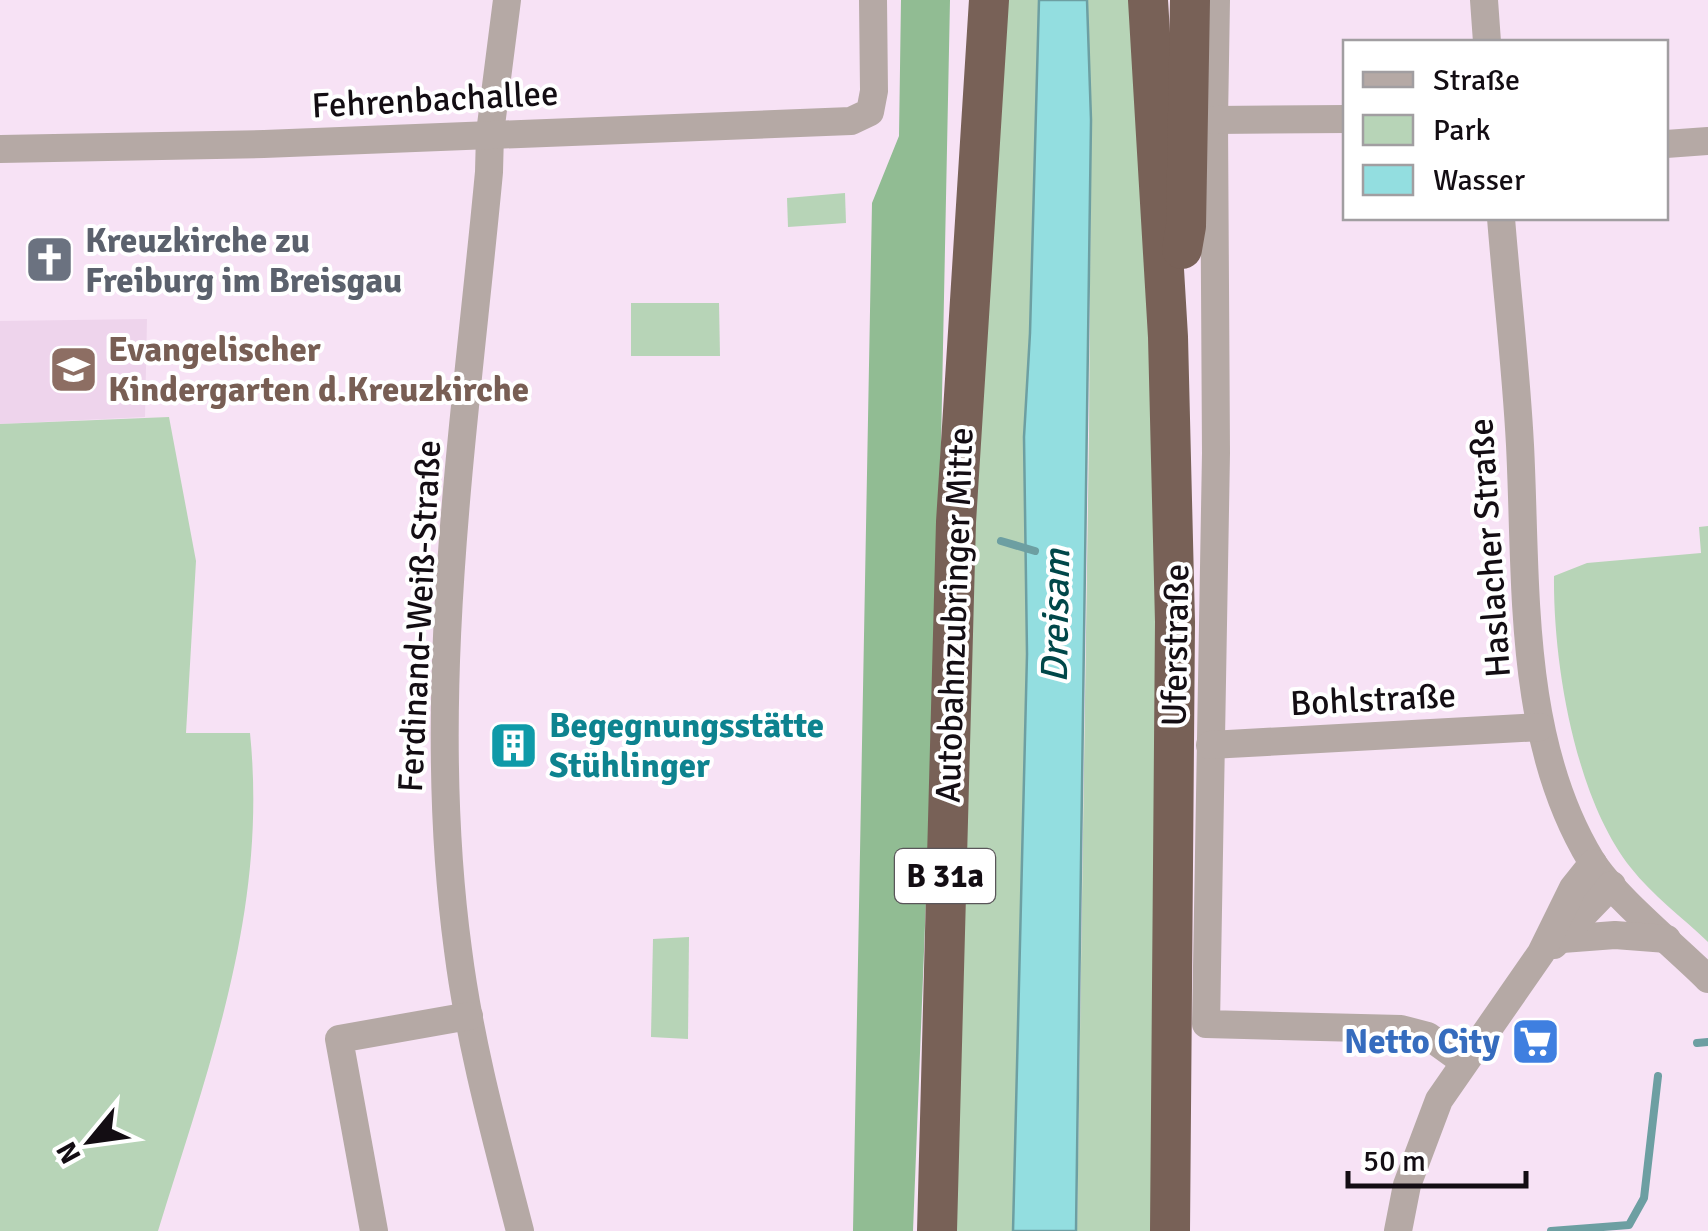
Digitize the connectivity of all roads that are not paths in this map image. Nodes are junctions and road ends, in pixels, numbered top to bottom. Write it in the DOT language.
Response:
graph roads {
  1 [pos="507,0"];
  2 [pos="873,0"];
  3 [pos="960,0"];
  4 [pos="988,0"];
  5 [pos="1148,0"];
  6 [pos="1190,0"];
  7 [pos="1216,0"];
  8 [pos="1484,0"];
  9 [pos="1487,40"];
  10 [pos="1343,119"];
  11 [pos="1214,120"];
  12 [pos="490,133"];
  13 [pos="1708,141"];
  14 [pos="1668,144"];
  15 [pos="0,149"];
  16 [pos="976,214"];
  17 [pos="1501,220"];
  18 [pos="1168,337"];
  19 [pos="1540,727"];
  20 [pos="1210,745"];
  21 [pos="1593,864"];
  22 [pos="1612,885"];
  23 [pos="1667,939"];
  24 [pos="1552,946"];
  25 [pos="1708,979"];
  26 [pos="469,1016"];
  27 [pos="1464,1062"];
  28 [pos="374,1231"];
  29 [pos="520,1231"];
  30 [pos="937,1231"];
  31 [pos="1170,1231"];
  32 [pos="1398,1231"];
  1 -- 12 [label="street, Ferdinand-Weiß-Straße"];
  2 -- 12 [label="street, Fehrenbachallee"];
  3 -- 16 [label="highway"];
  4 -- 16 [label="highway, Autobahnzubringer Mitte / B 31a"];
  5 -- 18 [label="highway"];
  6 -- 18 [label="highway"];
  7 -- 11 [label="street, Uferstraße"];
  8 -- 9 [label="street"];
  10 -- 11 [label="street"];
  11 -- 20 [label="street, Uferstraße"];
  12 -- 15 [label="street, Fehrenbachallee"];
  12 -- 26 [label="street, Ferdinand-Weiß-Straße"];
  13 -- 14 [label="street"];
  16 -- 30 [label="highway, Autobahnzubringer Mitte / B 31a"];
  17 -- 19 [label="street, Haslacher Straße"];
  18 -- 31 [label="highway"];
  19 -- 20 [label="street, Bohlstraße"];
  19 -- 21 [label="street, Haslacher Straße"];
  20 -- 27 [label="street, Uferstraße"];
  21 -- 22 [label="street, Haslacher Straße"];
  21 -- 24 [label="street"];
  22 -- 23 [label="street, Haslacher Straße"];
  22 -- 24 [label="street"];
  23 -- 24 [label="street"];
  23 -- 25 [label="street, Haslacher Straße"];
  24 -- 27 [label="street"];
  26 -- 28 [label="street"];
  26 -- 29 [label="street, Ferdinand-Weiß-Straße"];
  27 -- 32 [label="street"];
}
